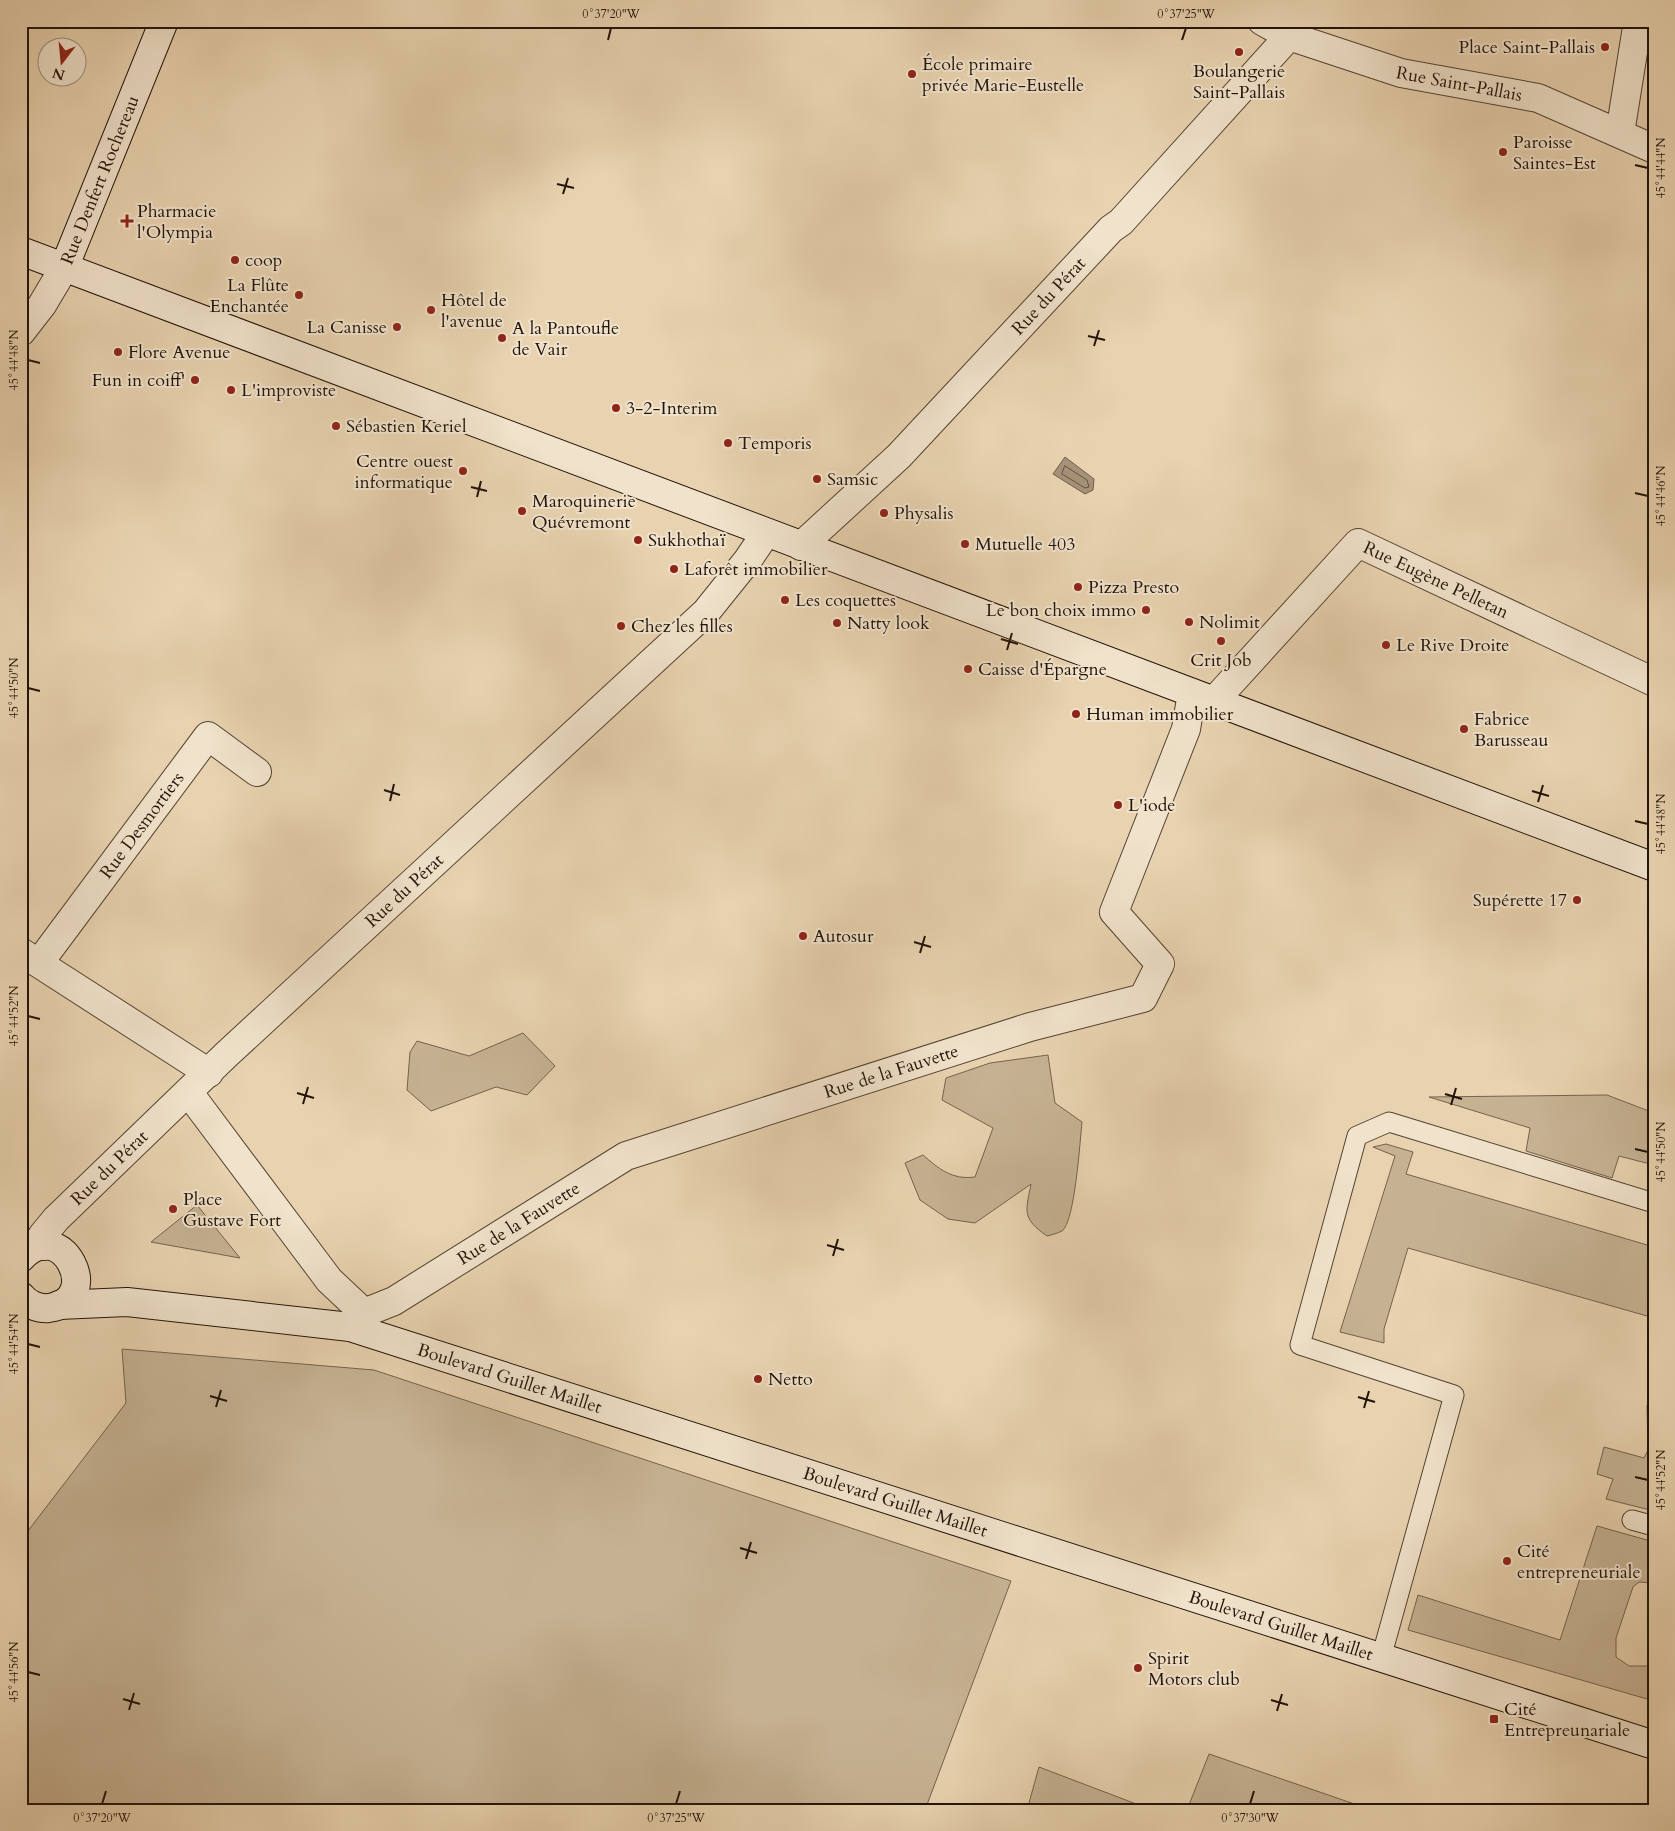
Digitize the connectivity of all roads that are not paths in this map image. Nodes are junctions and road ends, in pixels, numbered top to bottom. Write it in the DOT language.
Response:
graph roads {
  1 [pos="164,21"];
  2 [pos="1262,21"];
  3 [pos="1638,21"];
  4 [pos="1289,36"];
  5 [pos="1620,133"];
  6 [pos="1654,149"];
  7 [pos="21,251"];
  8 [pos="64,268"];
  9 [pos="21,332"];
  10 [pos="766,532"];
  11 [pos="801,546"];
  12 [pos="1654,682"];
  13 [pos="1203,697"];
  14 [pos="258,772"];
  15 [pos="1654,867"];
  16 [pos="30,957"];
  17 [pos="209,1073"];
  18 [pos="189,1093"];
  19 [pos="1654,1203"];
  20 [pos="32,1252"];
  21 [pos="76,1275"];
  22 [pos="127,1302"];
  23 [pos="34,1304"];
  24 [pos="357,1320"];
  25 [pos="1632,1520"];
  26 [pos="1654,1526"];
  27 [pos="1382,1658"];
  28 [pos="1654,1745"];
  1 -- 8 [label="street, Rue Denfert Rochereau"];
  2 -- 4 [label="street, Rue Saint-Pallais"];
  3 -- 5 [label="street"];
  4 -- 5 [label="street, Rue Saint-Pallais"];
  4 -- 11 [label="street, Rue du Pérat"];
  5 -- 6 [label="street, Rue Saint-Pallais"];
  7 -- 8 [label="street"];
  8 -- 9 [label="street, Rue Denfert Rochereau"];
  8 -- 10 [label="street"];
  10 -- 11 [label="street"];
  10 -- 17 [label="street, Rue du Pérat"];
  11 -- 13 [label="street"];
  12 -- 13 [label="street, Rue Eugène Pelletan"];
  13 -- 15 [label="street"];
  13 -- 24 [label="street, Rue de la Fauvette"];
  14 -- 16 [label="street, Rue Desmortiers"];
  16 -- 17 [label="street, Rue Desmortiers"];
  17 -- 18 [label="street, Rue du Pérat"];
  18 -- 20 [label="street, Rue du Pérat"];
  18 -- 24 [label="street"];
  19 -- 27 [label="lane"];
  20 -- 21 [label="street"];
  21 -- 22 [label="street, Boulevard Guillet Maillet"];
  21 -- 23 [label="street"];
  22 -- 23 [label="street, Boulevard Guillet Maillet"];
  22 -- 24 [label="street, Boulevard Guillet Maillet"];
  24 -- 27 [label="street, Boulevard Guillet Maillet"];
  25 -- 26 [label="lane"];
  27 -- 28 [label="street, Boulevard Guillet Maillet"];
}
